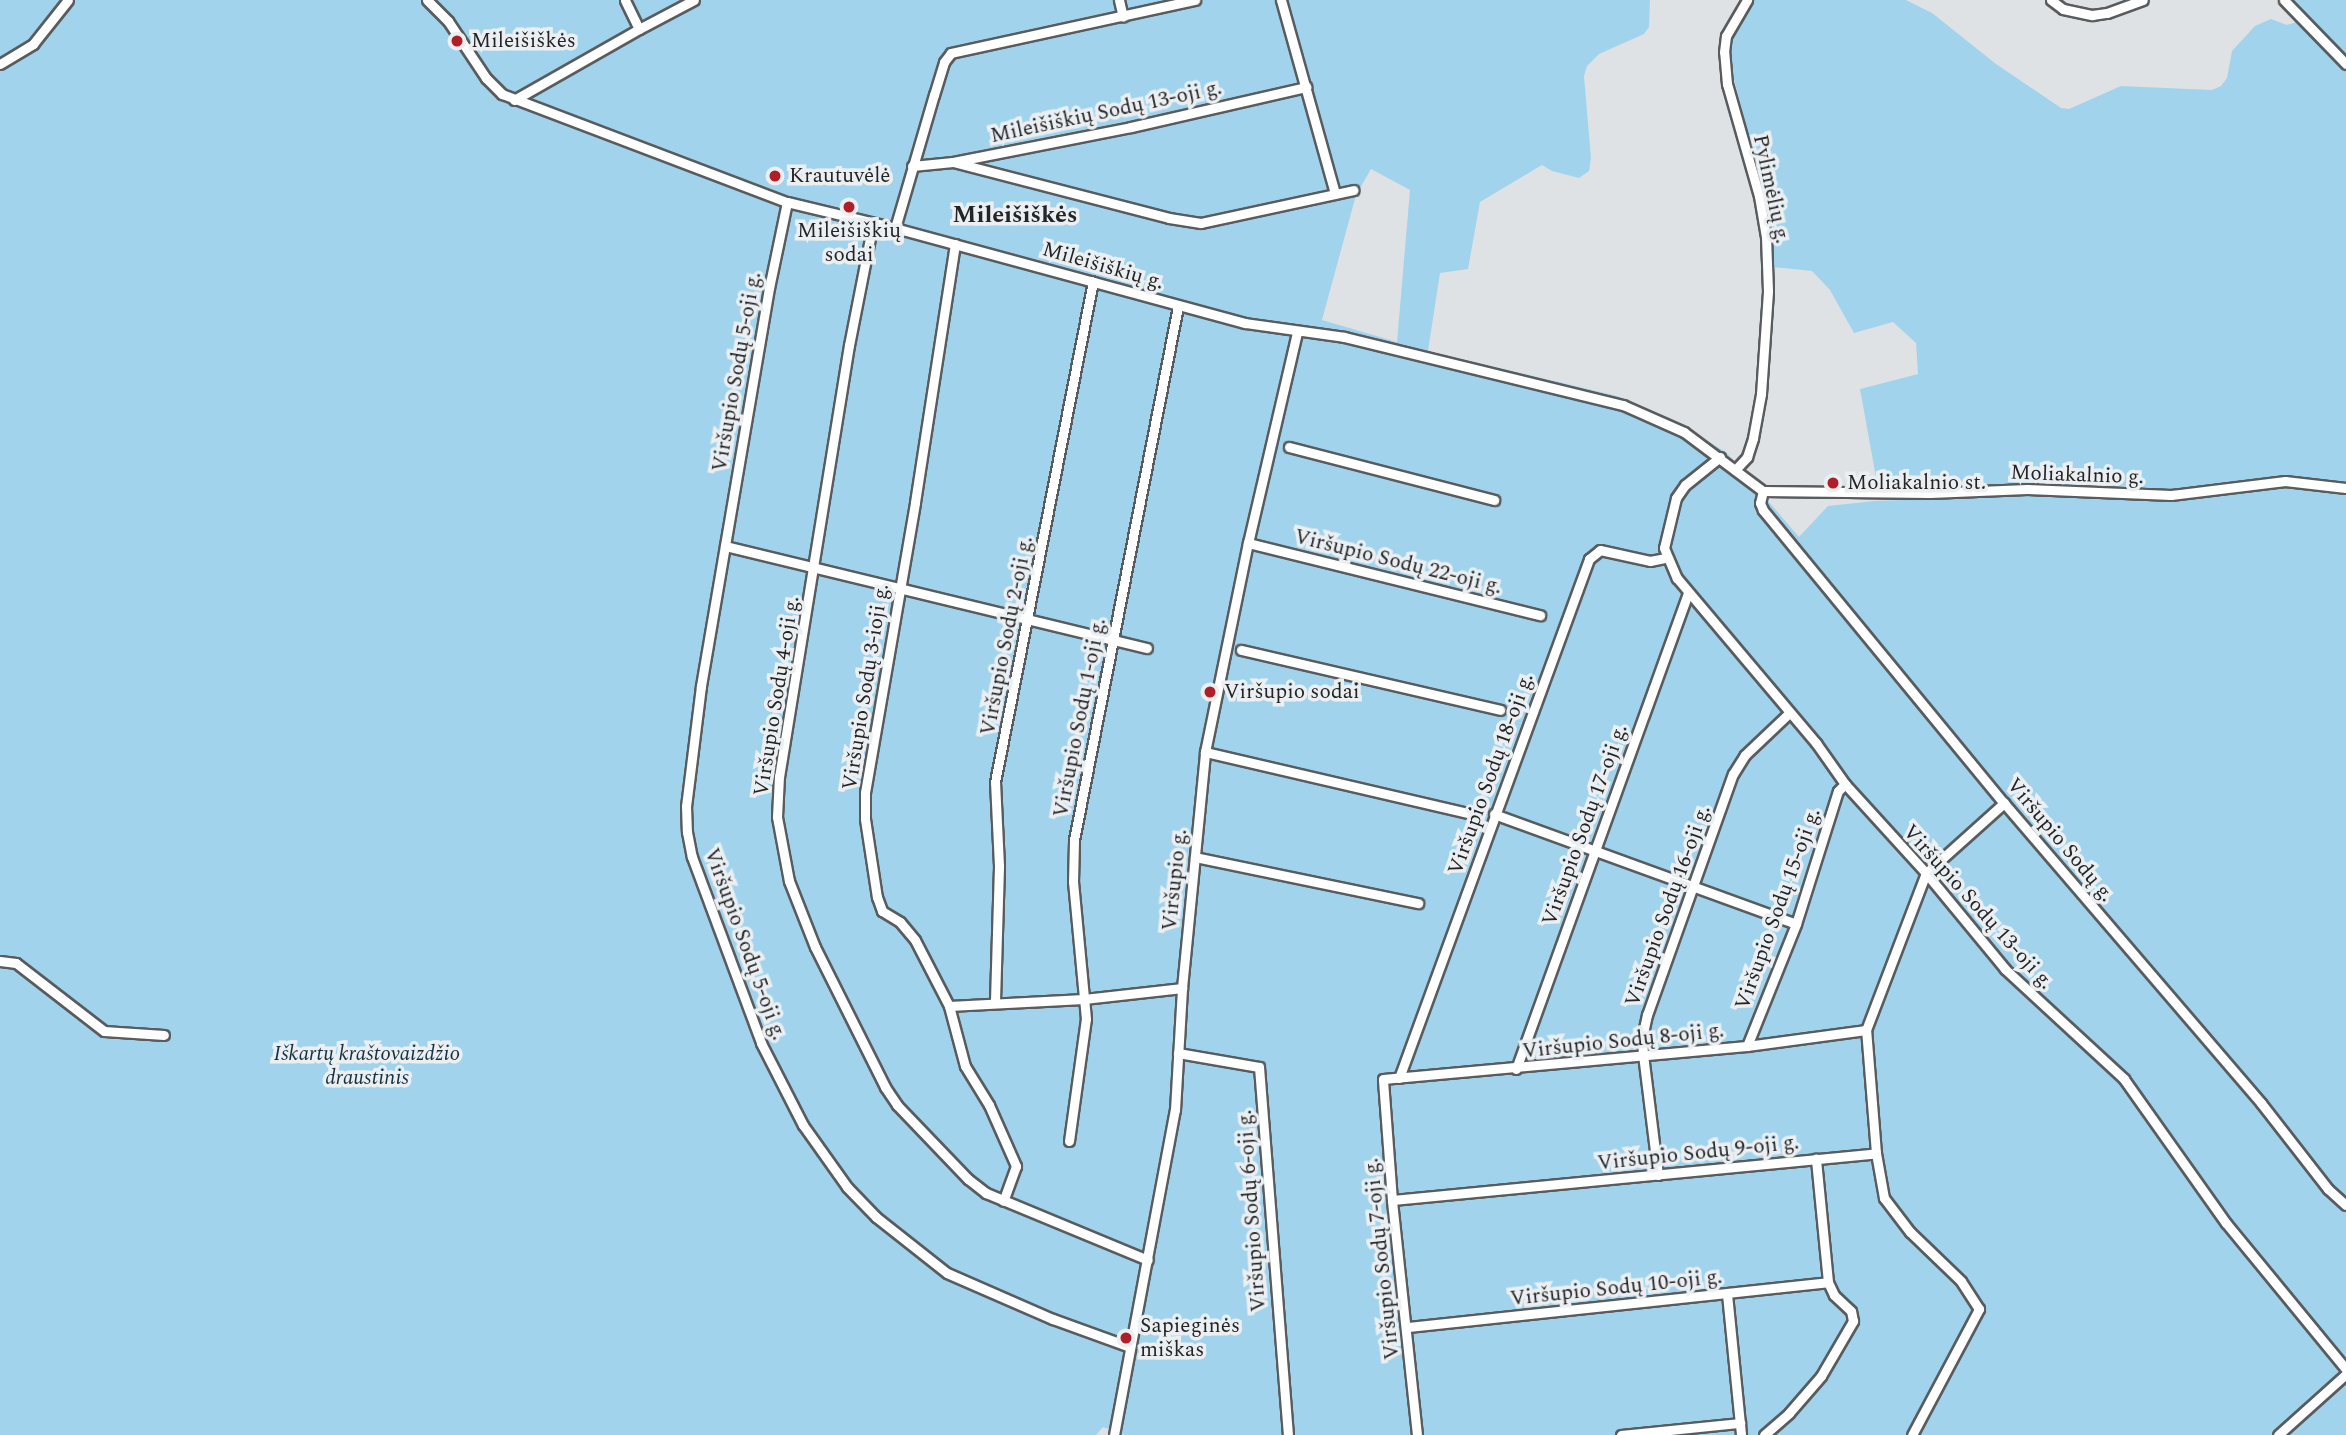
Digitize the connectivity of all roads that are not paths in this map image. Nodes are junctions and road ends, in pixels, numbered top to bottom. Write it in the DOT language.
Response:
graph roads {
  1 [pos="68,0"];
  2 [pos="625,0"];
  3 [pos="694,0"];
  4 [pos="1119,0"];
  5 [pos="1195,0"];
  6 [pos="1281,0"];
  7 [pos="1746,0"];
  8 [pos="2051,0"];
  9 [pos="2143,0"];
  10 [pos="2284,0"];
  11 [pos="432,1"];
  12 [pos="1123,17"];
  13 [pos="639,29"];
  14 [pos="0,64"];
  15 [pos="2346,64"];
  16 [pos="1306,87"];
  17 [pos="514,100"];
  18 [pos="953,162"];
  19 [pos="912,166"];
  20 [pos="1353,190"];
  21 [pos="1335,194"];
  22 [pos="787,202"];
  23 [pos="873,223"];
  24 [pos="895,228"];
  25 [pos="955,244"];
  26 [pos="1093,281"];
  27 [pos="1178,306"];
  28 [pos="1297,333"];
  29 [pos="1289,447"];
  30 [pos="1720,457"];
  31 [pos="1735,470"];
  32 [pos="2346,488"];
  33 [pos="1763,491"];
  34 [pos="1494,500"];
  35 [pos="1248,543"];
  36 [pos="725,545"];
  37 [pos="1666,558"];
  38 [pos="815,565"];
  39 [pos="900,586"];
  40 [pos="1688,593"];
  41 [pos="1540,615"];
  42 [pos="1029,620"];
  43 [pos="1113,641"];
  44 [pos="1147,648"];
  45 [pos="1241,650"];
  46 [pos="1500,710"];
  47 [pos="1788,714"];
  48 [pos="1205,752"];
  49 [pos="1845,784"];
  50 [pos="2004,803"];
  51 [pos="1467,813"];
  52 [pos="1494,814"];
  53 [pos="1594,850"];
  54 [pos="1195,857"];
  55 [pos="1926,873"];
  56 [pos="1694,888"];
  57 [pos="1418,903"];
  58 [pos="1796,924"];
  59 [pos="0,961"];
  60 [pos="1182,988"];
  61 [pos="1084,999"];
  62 [pos="995,1001"];
  63 [pos="949,1006"];
  64 [pos="1866,1030"];
  65 [pos="164,1035"];
  66 [pos="1746,1046"];
  67 [pos="1178,1053"];
  68 [pos="1643,1055"];
  69 [pos="1516,1069"];
  70 [pos="1399,1078"];
  71 [pos="1383,1079"];
  72 [pos="1069,1141"];
  73 [pos="1875,1153"];
  74 [pos="1816,1158"];
  75 [pos="1658,1175"];
  76 [pos="1003,1200"];
  77 [pos="1392,1200"];
  78 [pos="2346,1205"];
  79 [pos="1148,1260"];
  80 [pos="1828,1282"];
  81 [pos="1727,1294"];
  82 [pos="1408,1327"];
  83 [pos="1130,1347"];
  84 [pos="2346,1371"];
  85 [pos="1740,1423"];
  86 [pos="1114,1435"];
  87 [pos="1288,1435"];
  88 [pos="1417,1435"];
  89 [pos="1621,1435"];
  90 [pos="1741,1435"];
  91 [pos="1764,1435"];
  92 [pos="1912,1435"];
  93 [pos="2278,1435"];
  1 -- 14 [label="street"];
  2 -- 13 [label="street"];
  3 -- 13 [label="street"];
  4 -- 12 [label="street"];
  5 -- 12 [label="street"];
  6 -- 16 [label="street"];
  7 -- 31 [label="street, Pylimėlių g."];
  8 -- 9 [label="street"];
  10 -- 15 [label="street"];
  11 -- 17 [label="street, Mileišiškių g."];
  12 -- 19 [label="street"];
  13 -- 17 [label="street"];
  16 -- 18 [label="street, Mileišiškių Sodų 13-oji g."];
  16 -- 21 [label="street"];
  17 -- 22 [label="street, Mileišiškių g."];
  18 -- 19 [label="street, Mileišiškių Sodų 13-oji g."];
  18 -- 21 [label="street"];
  19 -- 24 [label="street"];
  20 -- 21 [label="street"];
  22 -- 23 [label="street, Mileišiškių g."];
  22 -- 36 [label="street, Viršupio Sodų 5-oji g."];
  23 -- 24 [label="street, Mileišiškių g."];
  23 -- 38 [label="street, Viršupio Sodų 4-oji g."];
  24 -- 25 [label="street, Mileišiškių g."];
  25 -- 26 [label="street, Mileišiškių g."];
  25 -- 39 [label="street, Viršupio Sodų 3-ioji g."];
  26 -- 27 [label="street, Mileišiškių g."];
  26 -- 42 [label="street, Viršupio Sodų 2-oji g."];
  27 -- 28 [label="street, Mileišiškių g."];
  27 -- 43 [label="street, Viršupio Sodų 1-oji g."];
  28 -- 30 [label="street, Mileišiškių g."];
  28 -- 35 [label="street, Viršupio g."];
  29 -- 34 [label="street"];
  30 -- 31 [label="street, Mileišiškių g."];
  30 -- 37 [label="street"];
  31 -- 33 [label="street, Mileišiškių g."];
  32 -- 33 [label="street, Moliakalnio g."];
  33 -- 50 [label="street, Viršupio Sodų g."];
  35 -- 41 [label="street, Viršupio Sodų 22-oji g."];
  35 -- 48 [label="street, Viršupio g."];
  36 -- 38 [label="street"];
  36 -- 83 [label="street, Viršupio Sodų 5-oji g."];
  37 -- 40 [label="street, Viršupio Sodų 13-oji g."];
  37 -- 52 [label="street, Viršupio Sodų 18-oji g."];
  38 -- 39 [label="street"];
  38 -- 76 [label="street, Viršupio Sodų 4-oji g."];
  39 -- 42 [label="street"];
  39 -- 63 [label="street, Viršupio Sodų 3-ioji g."];
  40 -- 47 [label="street, Viršupio Sodų 13-oji g."];
  40 -- 53 [label="street, Viršupio Sodų 17-oji g."];
  42 -- 43 [label="street"];
  42 -- 62 [label="street, Viršupio Sodų 2-oji g."];
  43 -- 44 [label="street"];
  43 -- 61 [label="street, Viršupio Sodų 1-oji g."];
  45 -- 46 [label="street"];
  47 -- 49 [label="street, Viršupio Sodų 13-oji g."];
  47 -- 56 [label="street, Viršupio Sodų 16-oji g."];
  48 -- 51 [label="street"];
  48 -- 54 [label="street, Viršupio g."];
  49 -- 55 [label="street, Viršupio Sodų 13-oji g."];
  49 -- 58 [label="street, Viršupio Sodų 15-oji g."];
  50 -- 55 [label="street"];
  50 -- 78 [label="street, Viršupio Sodų g."];
  52 -- 53 [label="street"];
  52 -- 70 [label="street, Viršupio Sodų 18-oji g."];
  53 -- 56 [label="street"];
  53 -- 69 [label="street, Viršupio Sodų 17-oji g."];
  54 -- 57 [label="street"];
  54 -- 60 [label="street, Viršupio g."];
  55 -- 64 [label="street"];
  55 -- 84 [label="street, Viršupio Sodų 13-oji g."];
  56 -- 58 [label="street"];
  56 -- 68 [label="street, Viršupio Sodų 16-oji g."];
  58 -- 66 [label="street, Viršupio Sodų 15-oji g."];
  59 -- 65 [label="street"];
  60 -- 61 [label="street"];
  60 -- 67 [label="street, Viršupio g."];
  61 -- 62 [label="street"];
  61 -- 72 [label="street, Viršupio Sodų 1-oji g."];
  62 -- 63 [label="street"];
  63 -- 76 [label="street, Viršupio Sodų 3-ioji g."];
  64 -- 66 [label="street, Viršupio Sodų 8-oji g."];
  64 -- 73 [label="street"];
  66 -- 68 [label="street, Viršupio Sodų 8-oji g."];
  67 -- 79 [label="street, Viršupio g."];
  67 -- 87 [label="street, Viršupio Sodų 6-oji g."];
  68 -- 69 [label="street, Viršupio Sodų 8-oji g."];
  68 -- 75 [label="street, Viršupio Sodų 16-oji g."];
  69 -- 70 [label="street, Viršupio Sodų 8-oji g."];
  70 -- 71 [label="street, Viršupio Sodų 8-oji g."];
  71 -- 77 [label="street, Viršupio Sodų 7-oji g."];
  73 -- 74 [label="street"];
  73 -- 92 [label="street"];
  74 -- 75 [label="street, Viršupio Sodų 9-oji g."];
  74 -- 80 [label="street, Viršupio Sodų 9-oji g."];
  75 -- 77 [label="street, Viršupio Sodų 9-oji g."];
  76 -- 79 [label="street, Viršupio Sodų 4-oji g."];
  77 -- 82 [label="street, Viršupio Sodų 7-oji g."];
  79 -- 83 [label="street, Viršupio g."];
  80 -- 81 [label="street, Viršupio Sodų 10-oji g."];
  80 -- 91 [label="street"];
  81 -- 82 [label="street, Viršupio Sodų 10-oji g."];
  81 -- 85 [label="street"];
  82 -- 88 [label="street, Viršupio Sodų 7-oji g."];
  83 -- 86 [label="street, Viršupio g."];
  84 -- 93 [label="street"];
  85 -- 89 [label="street"];
  85 -- 90 [label="street"];
}
